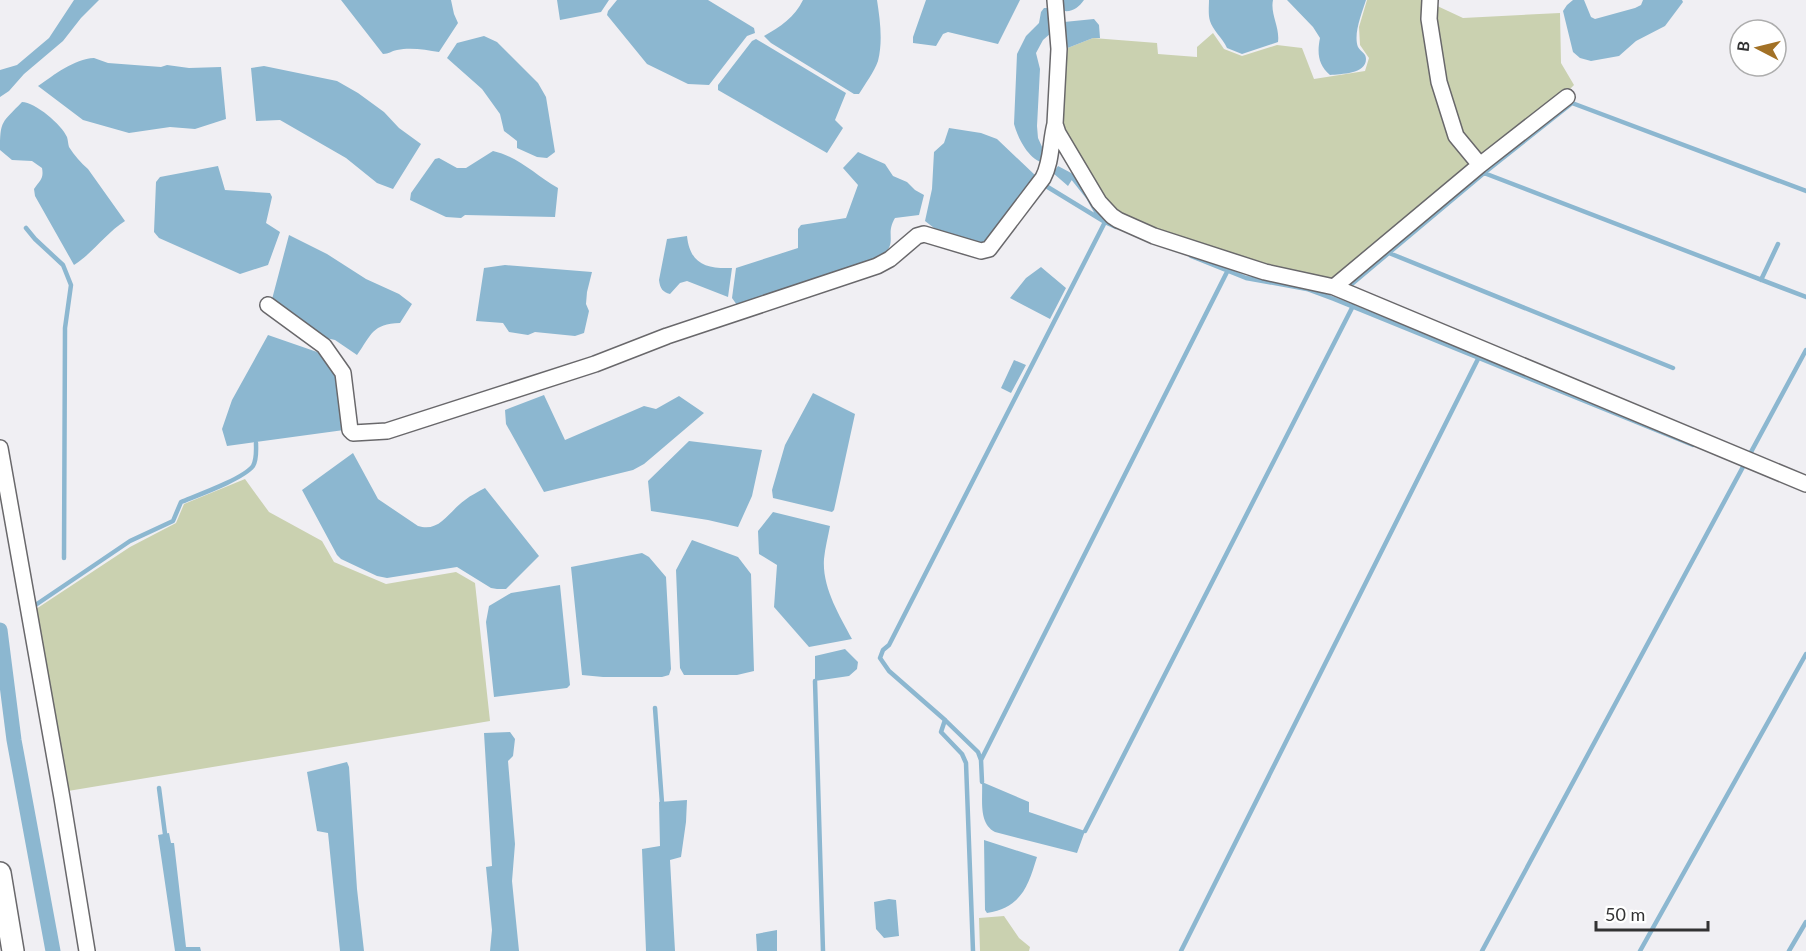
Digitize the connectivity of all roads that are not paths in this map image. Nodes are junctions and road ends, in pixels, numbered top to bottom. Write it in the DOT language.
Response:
graph roads {
  1 [pos="1054,0"];
  2 [pos="1430,0"];
  3 [pos="1567,97"];
  4 [pos="1055,124"];
  5 [pos="1480,165"];
  6 [pos="1334,287"];
  7 [pos="268,305"];
  8 [pos="0,448"];
  9 [pos="1806,484"];
  10 [pos="0,873"];
  11 [pos="13,951"];
  12 [pos="87,951"];
  1 -- 4 [label="street"];
  2 -- 5 [label="street"];
  3 -- 5 [label="street"];
  4 -- 6 [label="street"];
  4 -- 7 [label="street"];
  5 -- 6 [label="street"];
  6 -- 9 [label="street"];
  8 -- 12 [label="street"];
  10 -- 11 [label="main road"];
}
